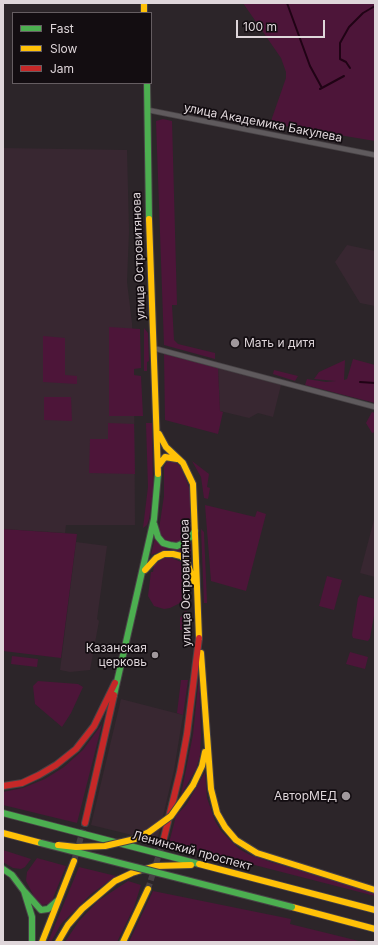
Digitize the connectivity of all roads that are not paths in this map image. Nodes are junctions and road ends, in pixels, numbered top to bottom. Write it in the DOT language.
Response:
graph roads {
  1 [pos="147,84"];
  2 [pos="148,110"];
  3 [pos="375,155"];
  4 [pos="153,348"];
  5 [pos="375,407"];
  6 [pos="157,429"];
  7 [pos="187,468"];
  8 [pos="158,471"];
  9 [pos="154,519"];
  10 [pos="196,529"];
  11 [pos="142,575"];
  12 [pos="197,591"];
  13 [pos="199,643"];
  14 [pos="119,674"];
  15 [pos="206,734"];
  16 [pos="3,786"];
  17 [pos="3,813"];
  18 [pos="85,823"];
  19 [pos="3,833"];
  20 [pos="163,842"];
  21 [pos="40,843"];
  22 [pos="74,861"];
  23 [pos="204,865"];
  24 [pos="3,869"];
  25 [pos="148,889"];
  26 [pos="375,890"];
  27 [pos="24,891"];
  28 [pos="61,895"];
  29 [pos="375,910"];
  30 [pos="375,929"];
  31 [pos="32,942"];
  32 [pos="42,942"];
  33 [pos="58,942"];
  34 [pos="123,942"];
  1 -- 2 [label="main road, улица Островитянова"];
  2 -- 3 [label="street, улица Академика Бакулева"];
  2 -- 4 [label="main road, улица Островитянова"];
  4 -- 5 [label="street"];
  4 -- 6 [label="main road, улица Островитянова"];
  6 -- 7 [label="main road, улица Островитянова"];
  6 -- 8 [label="main road, улица Островитянова"];
  7 -- 8 [label="main road"];
  7 -- 10 [label="main road, улица Островитянова"];
  8 -- 9 [label="main road, улица Островитянова"];
  9 -- 10 [label="main road"];
  9 -- 11 [label="main road, улица Островитянова"];
  10 -- 12 [label="main road, улица Островитянова"];
  11 -- 12 [label="main road"];
  11 -- 14 [label="main road, улица Островитянова"];
  12 -- 13 [label="main road, улица Островитянова"];
  13 -- 15 [label="main road"];
  13 -- 20 [label="main road, улица Островитянова"];
  14 -- 16 [label="main road"];
  14 -- 18 [label="main road, улица Островитянова"];
  15 -- 21 [label="main road, bridge"];
  15 -- 26 [label="main road"];
  17 -- 23 [label="main road, Ленинский проспект"];
  19 -- 21 [label="main road"];
  21 -- 30 [label="main road, bridge"];
  22 -- 28 [label="main road"];
  23 -- 29 [label="main road, Ленинский проспект"];
  23 -- 33 [label="main road"];
  24 -- 27 [label="main road"];
  25 -- 34 [label="main road"];
  27 -- 28 [label="main road"];
  27 -- 31 [label="main road"];
  28 -- 32 [label="main road"];
}
